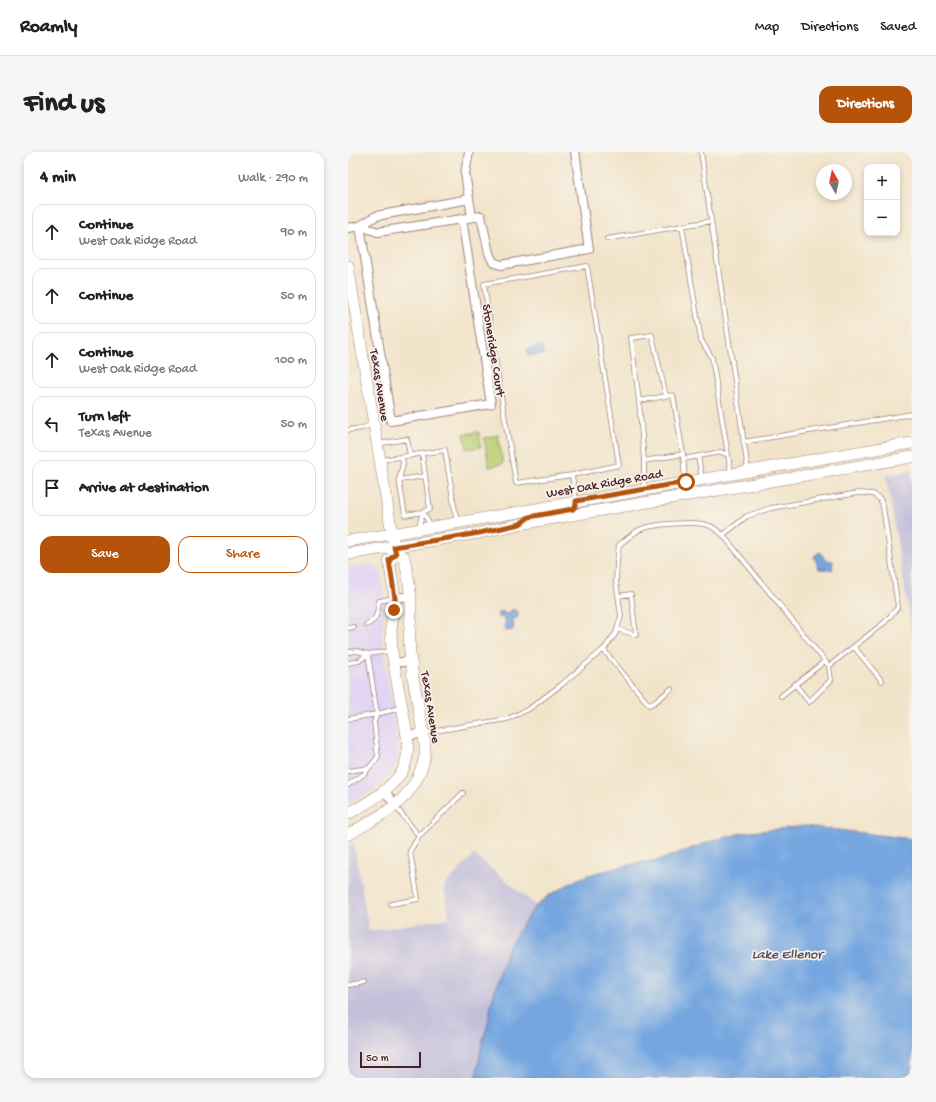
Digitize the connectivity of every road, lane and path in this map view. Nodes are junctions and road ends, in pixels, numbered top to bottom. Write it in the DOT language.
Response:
graph roads {
  1 [pos="469,152"];
  2 [pos="575,152"];
  3 [pos="701,152"];
  4 [pos="469,199"];
  5 [pos="472,217"];
  6 [pos="462,219"];
  7 [pos="711,221"];
  8 [pos="360,226"];
  9 [pos="682,226"];
  10 [pos="348,228"];
  11 [pos="607,239"];
  12 [pos="348,266"];
  13 [pos="666,396"];
  14 [pos="639,401"];
  15 [pos="912,414"];
  16 [pos="374,424"];
  17 [pos="348,430"];
  18 [pos="743,442"];
  19 [pos="912,443"];
  20 [pos="377,444"];
  21 [pos="889,447"];
  22 [pos="422,454"];
  23 [pos="683,454"];
  24 [pos="728,455"];
  25 [pos="410,456"];
  26 [pos="698,456"];
  27 [pos="402,457"];
  28 [pos="912,457"];
  29 [pos="683,459"];
  30 [pos="380,460"];
  31 [pos="891,460"];
  32 [pos="644,461"];
  33 [pos="748,471"];
  34 [pos="731,474"];
  35 [pos="572,475"];
  36 [pos="425,476"];
  37 [pos="702,479"];
  38 [pos="399,480"];
  39 [pos="686,482"];
  40 [pos="644,489"];
  41 [pos="711,491"];
  42 [pos="576,501"];
  43 [pos="423,512"];
  44 [pos="457,523"];
  45 [pos="520,524"];
  46 [pos="431,528"];
  47 [pos="418,530"];
  48 [pos="392,534"];
  49 [pos="723,535"];
  50 [pos="348,541"];
  51 [pos="395,550"];
  52 [pos="348,554"];
  53 [pos="411,596"];
  54 [pos="618,596"];
  55 [pos="395,598"];
  56 [pos="366,625"];
  57 [pos="354,627"];
  58 [pos="348,628"];
  59 [pos="617,629"];
  60 [pos="854,647"];
  61 [pos="603,649"];
  62 [pos="392,651"];
  63 [pos="348,652"];
  64 [pos="368,654"];
  65 [pos="411,661"];
  66 [pos="825,661"];
  67 [pos="348,663"];
  68 [pos="394,663"];
  69 [pos="829,666"];
  70 [pos="882,681"];
  71 [pos="795,684"];
  72 [pos="672,689"];
  73 [pos="781,696"];
  74 [pos="402,708"];
  75 [pos="377,714"];
  76 [pos="348,719"];
  77 [pos="423,733"];
  78 [pos="407,736"];
  79 [pos="369,768"];
  80 [pos="348,771"];
  81 [pos="348,785"];
  82 [pos="385,791"];
  83 [pos="463,793"];
  84 [pos="395,805"];
  85 [pos="348,814"];
  86 [pos="348,835"];
  87 [pos="419,836"];
  88 [pos="392,904"];
  89 [pos="364,982"];
  90 [pos="348,985"];
  1 -- 4 [label="street"];
  2 -- 5 [label="street"];
  3 -- 7 [label="lane"];
  4 -- 5 [label="street"];
  4 -- 8 [label="street"];
  5 -- 6 [label="street"];
  6 -- 8 [label="street"];
  6 -- 8 [label="street, Stoneridge Court"];
  7 -- 9 [label="lane"];
  7 -- 18 [label="lane"];
  8 -- 10 [label="street"];
  9 -- 11 [label="lane"];
  9 -- 24 [label="lane"];
  12 -- 16 [label="street, Texas Avenue"];
  13 -- 14 [label="lane"];
  13 -- 14 [label="lane"];
  13 -- 23 [label="lane"];
  14 -- 32 [label="lane"];
  15 -- 18 [label="lane"];
  16 -- 17 [label="lane"];
  16 -- 20 [label="street, Texas Avenue"];
  18 -- 33 [label="lane"];
  19 -- 21 [label="street, West Oak Ridge Road"];
  20 -- 25 [label="lane"];
  20 -- 30 [label="street, Texas Avenue"];
  21 -- 31 [label="street"];
  21 -- 33 [label="street, West Oak Ridge Road"];
  22 -- 25 [label="lane"];
  22 -- 36 [label="lane"];
  22 -- 44 [label="lane"];
  23 -- 29 [label="lane"];
  23 -- 32 [label="lane"];
  24 -- 26 [label="lane"];
  24 -- 34 [label="lane"];
  25 -- 27 [label="lane"];
  26 -- 29 [label="lane"];
  26 -- 37 [label="lane"];
  27 -- 30 [label="lane"];
  27 -- 38 [label="lane"];
  28 -- 31 [label="street, West Oak Ridge Road"];
  29 -- 39 [label="lane"];
  30 -- 48 [label="street, Texas Avenue"];
  31 -- 41 [label="street, West Oak Ridge Road"];
  32 -- 40 [label="lane"];
  33 -- 34 [label="street, West Oak Ridge Road"];
  33 -- 41 [label="street"];
  34 -- 37 [label="street, West Oak Ridge Road"];
  35 -- 35 [label="lane"];
  35 -- 42 [label="lane"];
  36 -- 38 [label="lane"];
  36 -- 43 [label="lane"];
  37 -- 39 [label="street, West Oak Ridge Road"];
  38 -- 43 [label="lane"];
  39 -- 40 [label="street, West Oak Ridge Road"];
  40 -- 42 [label="street, West Oak Ridge Road"];
  41 -- 45 [label="street, West Oak Ridge Road"];
  42 -- 44 [label="street, West Oak Ridge Road"];
  42 -- 45 [label="street"];
  43 -- 46 [label="lane"];
  43 -- 47 [label="lane"];
  44 -- 46 [label="street, West Oak Ridge Road"];
  45 -- 51 [label="street, West Oak Ridge Road"];
  46 -- 47 [label="street, West Oak Ridge Road"];
  47 -- 48 [label="street, West Oak Ridge Road"];
  48 -- 50 [label="street, West Oak Ridge Road"];
  48 -- 51 [label="street, Texas Avenue"];
  49 -- 54 [label="lane"];
  49 -- 60 [label="lane"];
  49 -- 66 [label="lane"];
  51 -- 52 [label="street, West Oak Ridge Road"];
  51 -- 53 [label="street, Texas Avenue"];
  51 -- 55 [label="street, Texas Avenue"];
  53 -- 55 [label="street"];
  53 -- 65 [label="street, Texas Avenue"];
  54 -- 59 [label="lane"];
  54 -- 59 [label="lane"];
  55 -- 56 [label="lane"];
  55 -- 62 [label="street, Texas Avenue"];
  57 -- 58 [label="lane"];
  59 -- 61 [label="lane"];
  60 -- 69 [label="lane"];
  60 -- 70 [label="lane"];
  61 -- 72 [label="lane"];
  61 -- 77 [label="lane"];
  62 -- 64 [label="lane"];
  62 -- 68 [label="street, Texas Avenue"];
  63 -- 64 [label="lane"];
  64 -- 67 [label="lane"];
  64 -- 75 [label="lane"];
  65 -- 68 [label="street"];
  65 -- 77 [label="street, Texas Avenue"];
  66 -- 69 [label="lane"];
  66 -- 71 [label="lane"];
  68 -- 74 [label="street, Texas Avenue"];
  69 -- 71 [label="lane"];
  71 -- 73 [label="lane"];
  74 -- 75 [label="lane"];
  74 -- 78 [label="street, Texas Avenue"];
  75 -- 76 [label="lane"];
  75 -- 79 [label="lane"];
  77 -- 78 [label="street"];
  77 -- 84 [label="street, Texas Avenue"];
  78 -- 82 [label="street, Texas Avenue"];
  79 -- 80 [label="lane"];
  79 -- 81 [label="lane"];
  82 -- 84 [label="street"];
  82 -- 85 [label="street, Texas Avenue"];
  83 -- 87 [label="lane"];
  84 -- 86 [label="street, Texas Avenue"];
  84 -- 87 [label="lane"];
  87 -- 88 [label="lane"];
  89 -- 90 [label="lane"];
}
